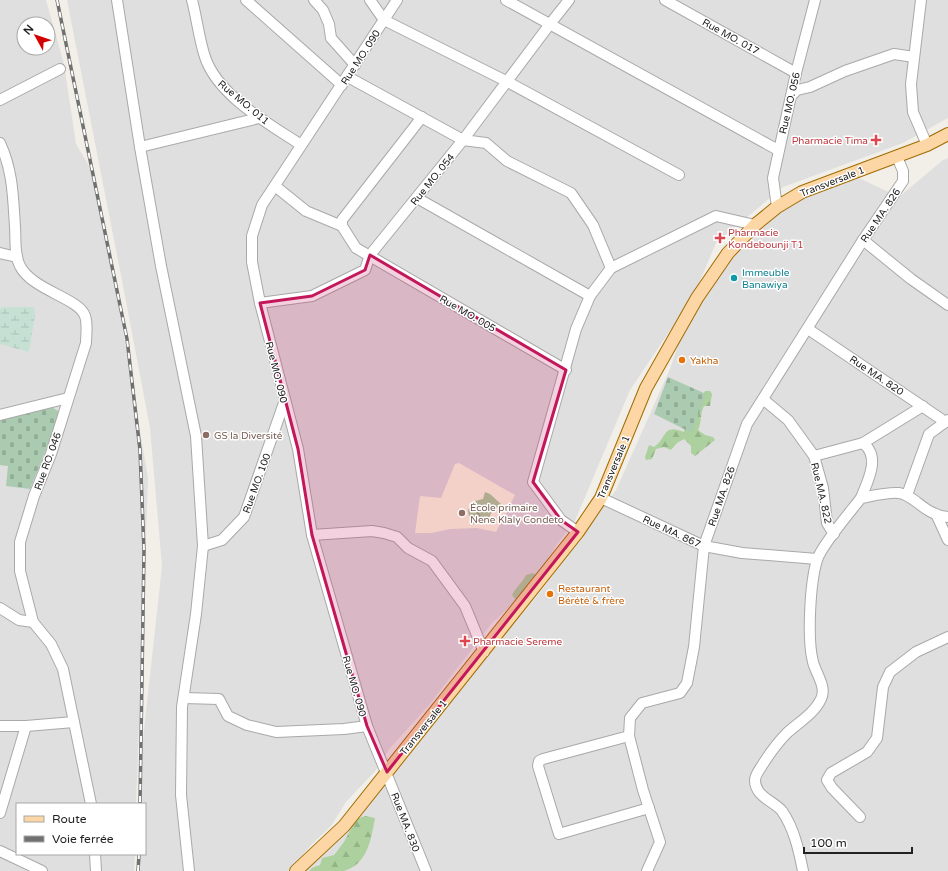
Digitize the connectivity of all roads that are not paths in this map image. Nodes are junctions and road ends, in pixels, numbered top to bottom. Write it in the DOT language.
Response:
graph roads {
  1 [pos="117,0"];
  2 [pos="192,0"];
  3 [pos="246,0"];
  4 [pos="314,0"];
  5 [pos="370,0"];
  6 [pos="397,0"];
  7 [pos="506,0"];
  8 [pos="570,0"];
  9 [pos="665,0"];
  10 [pos="815,0"];
  11 [pos="921,0"];
  12 [pos="384,20"];
  13 [pos="550,24"];
  14 [pos="914,56"];
  15 [pos="355,65"];
  16 [pos="60,69"];
  17 [pos="796,73"];
  18 [pos="345,81"];
  19 [pos="506,81"];
  20 [pos="792,95"];
  21 [pos="0,100"];
  22 [pos="422,117"];
  23 [pos="259,118"];
  24 [pos="947,135"];
  25 [pos="464,140"];
  26 [pos="0,143"];
  27 [pos="301,145"];
  28 [pos="927,145"];
  29 [pos="140,147"];
  30 [pos="778,150"];
  31 [pos="897,157"];
  32 [pos="679,175"];
  33 [pos="275,186"];
  34 [pos="417,198"];
  35 [pos="777,207"];
  36 [pos="755,225"];
  37 [pos="342,226"];
  38 [pos="863,240"];
  39 [pos="0,253"];
  40 [pos="370,255"];
  41 [pos="17,257"];
  42 [pos="611,268"];
  43 [pos="590,296"];
  44 [pos="260,303"];
  45 [pos="948,305"];
  46 [pos="808,329"];
  47 [pos="566,370"];
  48 [pos="68,398"];
  49 [pos="763,399"];
  50 [pos="285,400"];
  51 [pos="923,406"];
  52 [pos="0,415"];
  53 [pos="946,422"];
  54 [pos="863,443"];
  55 [pos="814,456"];
  56 [pos="907,495"];
  57 [pos="601,498"];
  58 [pos="861,498"];
  59 [pos="937,516"];
  60 [pos="948,517"];
  61 [pos="578,532"];
  62 [pos="834,534"];
  63 [pos="312,535"];
  64 [pos="948,540"];
  65 [pos="203,546"];
  66 [pos="704,546"];
  67 [pos="817,559"];
  68 [pos="0,608"];
  69 [pos="33,622"];
  70 [pos="948,637"];
  71 [pos="484,652"];
  72 [pos="184,698"];
  73 [pos="74,722"];
  74 [pos="0,726"];
  75 [pos="26,726"];
  76 [pos="366,726"];
  77 [pos="629,736"];
  78 [pos="387,772"];
  79 [pos="91,803"];
  80 [pos="649,808"];
  81 [pos="0,813"];
  82 [pos="860,817"];
  83 [pos="0,851"];
  84 [pos="95,855"];
  85 [pos="42,871"];
  86 [pos="96,871"];
  87 [pos="189,871"];
  88 [pos="296,871"];
  89 [pos="426,871"];
  90 [pos="647,871"];
  91 [pos="803,871"];
  1 -- 29 [label="street"];
  2 -- 23 [label="street, Rue MO. 011"];
  3 -- 18 [label="street"];
  4 -- 15 [label="street"];
  5 -- 12 [label="street"];
  6 -- 12 [label="street, Rue MO. 090"];
  7 -- 13 [label="street"];
  8 -- 13 [label="street, Rue MO. 054"];
  9 -- 17 [label="street, Rue MO. 017"];
  10 -- 17 [label="street, Rue MO. 056"];
  11 -- 14 [label="street"];
  12 -- 15 [label="street, Rue MO. 090"];
  12 -- 19 [label="street"];
  13 -- 19 [label="street, Rue MO. 054"];
  13 -- 30 [label="street"];
  14 -- 20 [label="street"];
  14 -- 28 [label="street"];
  15 -- 18 [label="street, Rue MO. 090"];
  16 -- 21 [label="street"];
  17 -- 20 [label="street, Rue MO. 056"];
  18 -- 22 [label="street"];
  18 -- 27 [label="street, Rue MO. 090"];
  19 -- 25 [label="street, Rue MO. 054"];
  19 -- 32 [label="street"];
  20 -- 30 [label="street, Rue MO. 056"];
  22 -- 25 [label="street"];
  22 -- 37 [label="street"];
  23 -- 27 [label="street, Rue MO. 011"];
  23 -- 29 [label="street"];
  24 -- 28 [label="main road, Transversale 1"];
  25 -- 34 [label="street, Rue MO. 054"];
  25 -- 42 [label="street"];
  26 -- 41 [label="street, Rue RO. 046"];
  27 -- 33 [label="street, Rue MO. 090"];
  28 -- 31 [label="main road, Transversale 1"];
  29 -- 65 [label="street"];
  30 -- 35 [label="street, Rue MO. 056"];
  31 -- 35 [label="main road, Transversale 1"];
  31 -- 38 [label="street, Rue MA. 826"];
  33 -- 37 [label="street"];
  33 -- 44 [label="street, Rue MO. 090"];
  34 -- 40 [label="street, Rue MO. 054"];
  34 -- 43 [label="street"];
  35 -- 36 [label="main road, Transversale 1"];
  36 -- 42 [label="street"];
  36 -- 57 [label="main road, Transversale 1"];
  37 -- 40 [label="street, Rue MO. 005"];
  38 -- 45 [label="street"];
  38 -- 46 [label="street, Rue MA. 826"];
  39 -- 41 [label="street"];
  40 -- 44 [label="street, Rue MO. 054"];
  40 -- 47 [label="street, Rue MO. 005"];
  41 -- 48 [label="street, Rue RO. 046"];
  42 -- 43 [label="street"];
  43 -- 47 [label="street"];
  44 -- 50 [label="street, Rue MO. 090"];
  46 -- 49 [label="street, Rue MA. 826"];
  46 -- 51 [label="street, Rue MA. 820"];
  47 -- 61 [label="street"];
  48 -- 52 [label="street"];
  48 -- 69 [label="street, Rue RO. 046"];
  49 -- 55 [label="street, Rue MA. 822"];
  49 -- 66 [label="street, Rue MA. 826"];
  50 -- 63 [label="street, Rue MO. 090"];
  50 -- 65 [label="street, Rue MO. 100"];
  51 -- 53 [label="street, Rue MA. 820"];
  51 -- 54 [label="street"];
  53 -- 56 [label="street"];
  54 -- 55 [label="street"];
  54 -- 58 [label="street"];
  55 -- 62 [label="street, Rue MA. 822"];
  56 -- 58 [label="street"];
  56 -- 59 [label="street"];
  57 -- 61 [label="main road, Transversale 1"];
  57 -- 66 [label="street, Rue MA. 867"];
  58 -- 62 [label="street"];
  59 -- 60 [label="street"];
  59 -- 64 [label="street"];
  61 -- 71 [label="main road, Transversale 1"];
  62 -- 67 [label="street"];
  63 -- 71 [label="street"];
  63 -- 76 [label="street, Rue MO. 090"];
  65 -- 72 [label="street"];
  66 -- 67 [label="street, Rue MA. 867"];
  66 -- 77 [label="street, Rue MA. 826"];
  67 -- 91 [label="street"];
  68 -- 69 [label="street"];
  69 -- 73 [label="street, Rue RO. 046"];
  70 -- 82 [label="street"];
  71 -- 78 [label="main road, Transversale 1"];
  72 -- 76 [label="street"];
  72 -- 87 [label="street"];
  73 -- 75 [label="street"];
  73 -- 79 [label="street, Rue RO. 046"];
  74 -- 75 [label="street"];
  75 -- 81 [label="street"];
  76 -- 78 [label="street, Rue MO. 090"];
  77 -- 80 [label="street, Rue MA. 826"];
  77 -- 80 [label="street"];
  78 -- 88 [label="main road, Transversale 1"];
  78 -- 89 [label="street, Rue MA. 830"];
  80 -- 90 [label="street, Rue MA. 826"];
  83 -- 85 [label="street"];
  84 -- 86 [label="street"];
}
